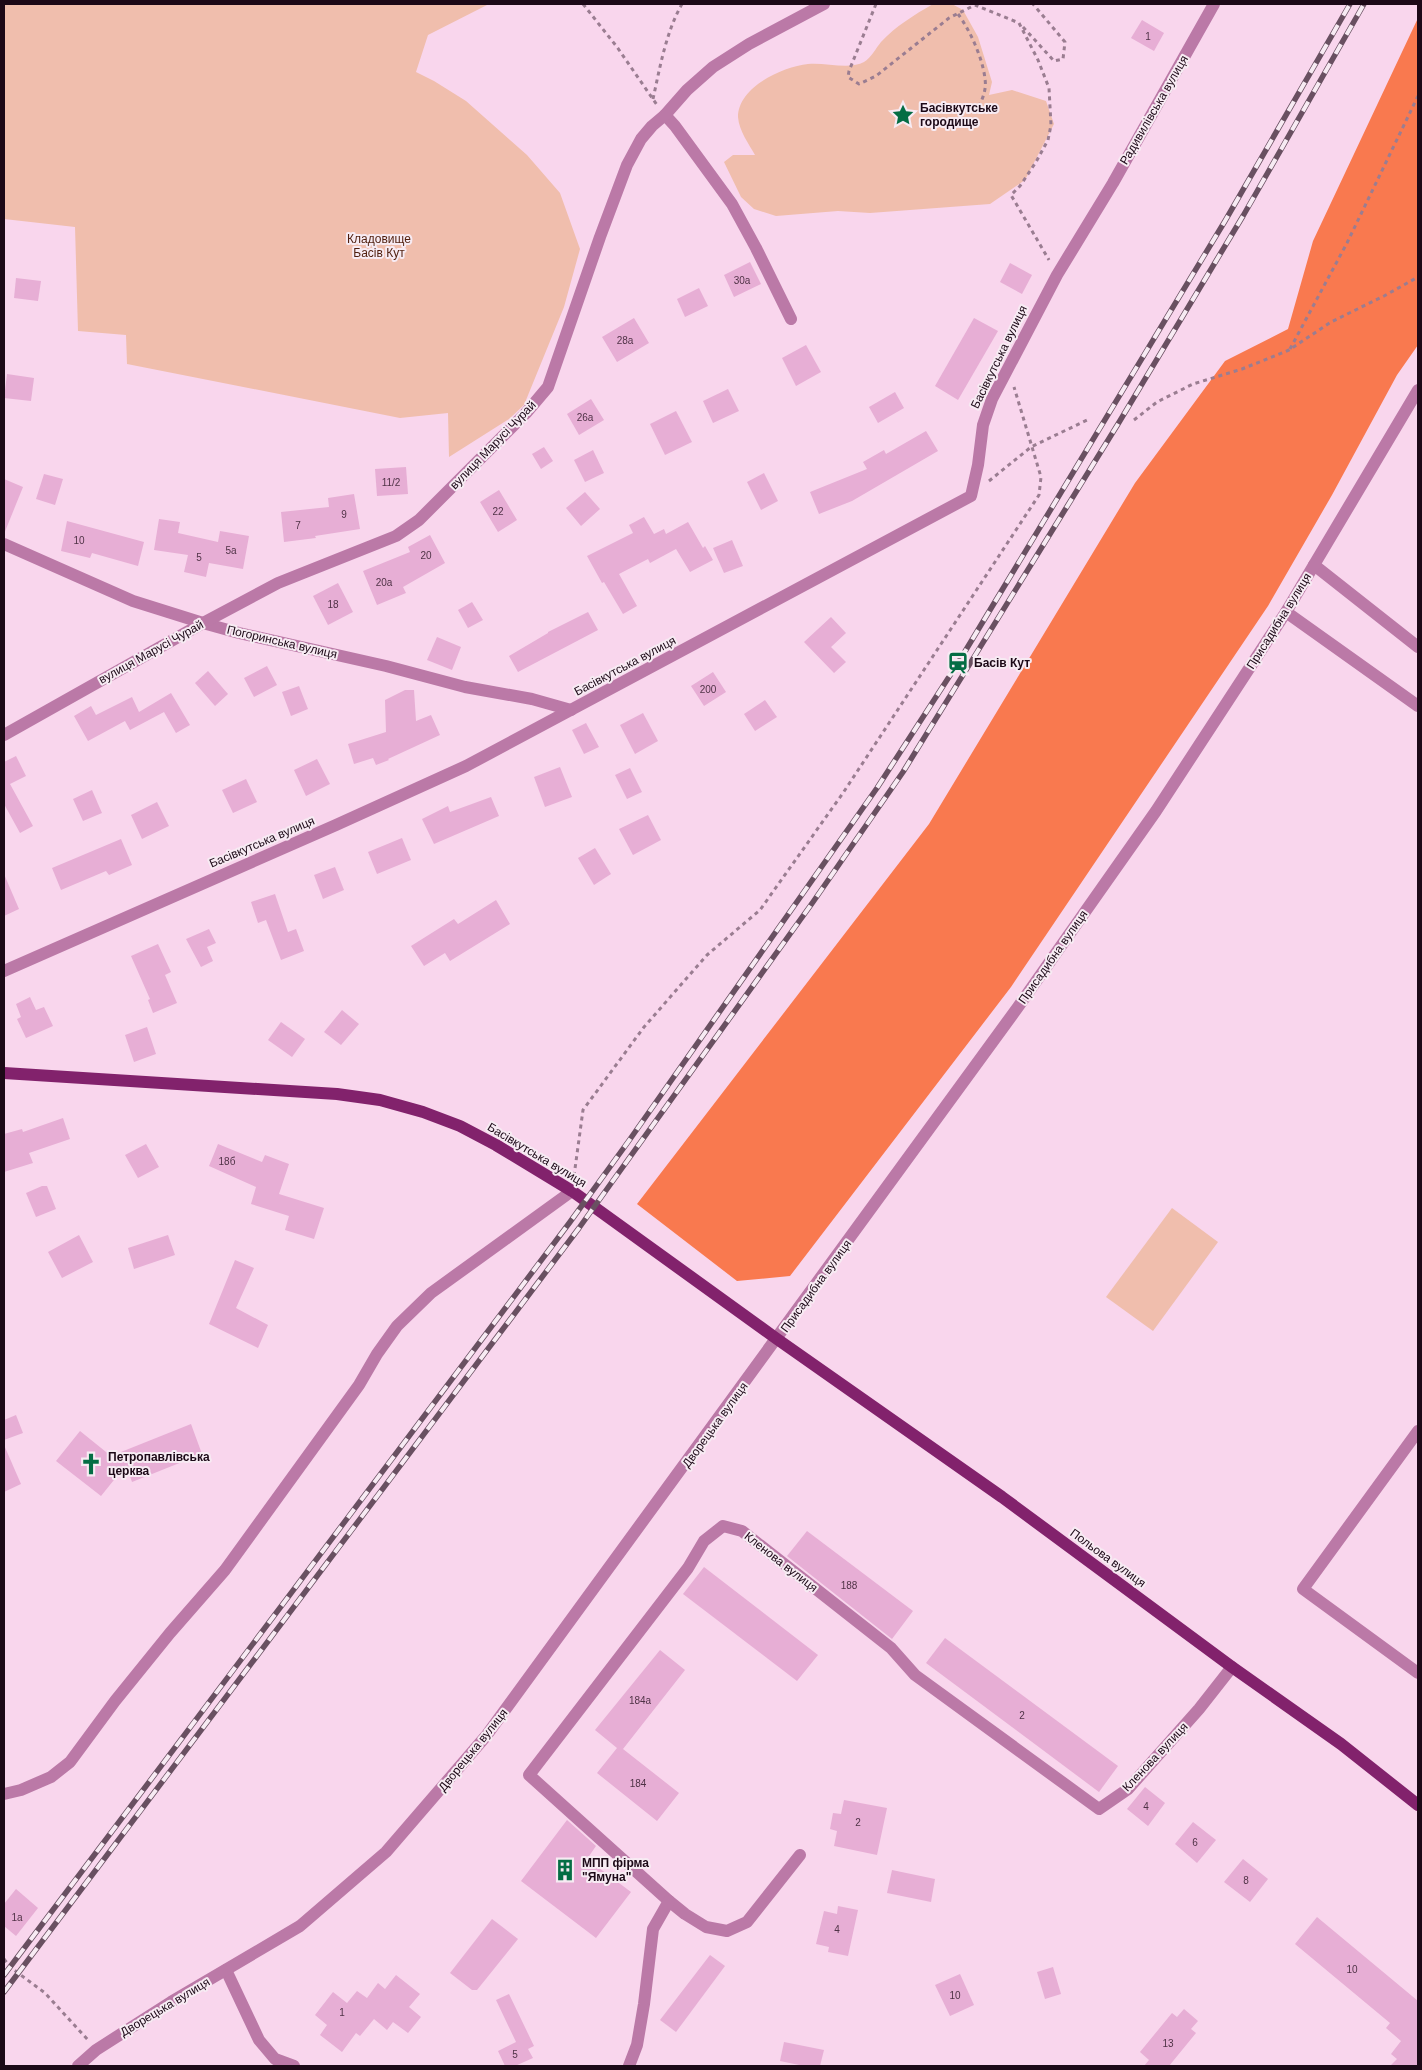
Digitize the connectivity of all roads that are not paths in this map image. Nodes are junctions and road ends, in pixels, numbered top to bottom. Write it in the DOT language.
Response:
graph roads {
  1 [pos="824,4"];
  2 [pos="1214,4"];
  3 [pos="665,115"];
  4 [pos="1092,215"];
  5 [pos="791,319"];
  6 [pos="1418,390"];
  7 [pos="4,544"];
  8 [pos="1314,565"];
  9 [pos="1286,612"];
  10 [pos="203,623"];
  11 [pos="1418,647"];
  12 [pos="1418,706"];
  13 [pos="571,710"];
  14 [pos="4,735"];
  15 [pos="4,971"];
  16 [pos="4,1073"];
  17 [pos="572,1191"];
  18 [pos="778,1340"];
  19 [pos="1418,1431"];
  20 [pos="1232,1667"];
  21 [pos="1418,1673"];
  22 [pos="4,1794"];
  23 [pos="1418,1805"];
  24 [pos="800,1855"];
  25 [pos="669,1901"];
  26 [pos="226,1970"];
  27 [pos="78,2066"];
  28 [pos="294,2066"];
  29 [pos="629,2066"];
  1 -- 3 [label="street, вулиця Марусі Чурай"];
  2 -- 4 [label="street, Радивилівська вулиця"];
  3 -- 5 [label="street"];
  3 -- 10 [label="street, вулиця Марусі Чурай"];
  4 -- 13 [label="street, Басівкутська вулиця"];
  6 -- 8 [label="street, Присадибна вулиця"];
  7 -- 10 [label="street, Погоринська вулиця"];
  8 -- 9 [label="street, Присадибна вулиця"];
  8 -- 11 [label="street, Присадибна вулиця"];
  9 -- 12 [label="street"];
  9 -- 18 [label="street, Присадибна вулиця"];
  10 -- 13 [label="street, Погоринська вулиця"];
  10 -- 14 [label="street, вулиця Марусі Чурай"];
  13 -- 15 [label="street, Басівкутська вулиця"];
  16 -- 17 [label="main road, Басівкутська вулиця"];
  17 -- 18 [label="main road, Басівкутська вулиця"];
  17 -- 22 [label="street"];
  18 -- 20 [label="main road, Польова вулиця"];
  18 -- 26 [label="street, Дворецька вулиця"];
  19 -- 21 [label="street"];
  20 -- 23 [label="main road, Польова вулиця"];
  20 -- 25 [label="street, Кленова вулиця"];
  24 -- 25 [label="street, Кленова вулиця"];
  25 -- 29 [label="street"];
  26 -- 27 [label="street, Дворецька вулиця"];
  26 -- 28 [label="street"];
}
